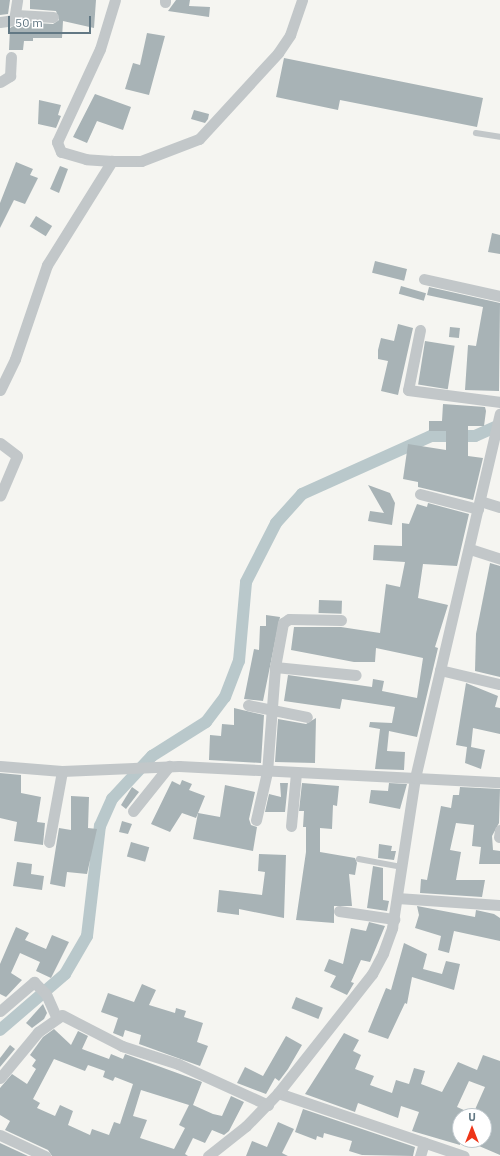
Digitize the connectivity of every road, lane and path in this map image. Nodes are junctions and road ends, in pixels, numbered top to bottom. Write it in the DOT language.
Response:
graph roads {
  1 [pos="18,0"];
  2 [pos="115,0"];
  3 [pos="302,0"];
  4 [pos="16,15"];
  5 [pos="53,17"];
  6 [pos="0,22"];
  7 [pos="11,57"];
  8 [pos="0,82"];
  9 [pos="476,133"];
  10 [pos="500,137"];
  11 [pos="112,161"];
  12 [pos="424,279"];
  13 [pos="500,296"];
  14 [pos="420,330"];
  15 [pos="0,390"];
  16 [pos="500,402"];
  17 [pos="500,414"];
  18 [pos="497,439"];
  19 [pos="0,443"];
  20 [pos="420,494"];
  21 [pos="0,496"];
  22 [pos="479,505"];
  23 [pos="500,507"];
  24 [pos="470,549"];
  25 [pos="500,559"];
  26 [pos="341,620"];
  27 [pos="275,667"];
  28 [pos="440,670"];
  29 [pos="356,675"];
  30 [pos="498,684"];
  31 [pos="248,705"];
  32 [pos="271,711"];
  33 [pos="307,717"];
  34 [pos="0,766"];
  35 [pos="169,766"];
  36 [pos="62,771"];
  37 [pos="267,772"];
  38 [pos="296,773"];
  39 [pos="415,778"];
  40 [pos="500,782"];
  41 [pos="133,811"];
  42 [pos="256,820"];
  43 [pos="291,826"];
  44 [pos="49,842"];
  45 [pos="359,859"];
  46 [pos="402,867"];
  47 [pos="397,898"];
  48 [pos="500,905"];
  49 [pos="340,911"];
  50 [pos="394,919"];
  51 [pos="0,1010"];
  52 [pos="56,1016"];
  53 [pos="0,1078"];
  54 [pos="278,1093"];
  55 [pos="268,1104"];
  56 [pos="0,1135"];
  57 [pos="424,1143"];
  58 [pos="45,1156"];
  59 [pos="208,1156"];
  60 [pos="420,1156"];
  61 [pos="464,1156"];
  1 -- 4 [label="street"];
  2 -- 11 [label="street"];
  3 -- 11 [label="street"];
  4 -- 5 [label="street"];
  4 -- 6 [label="street"];
  7 -- 8 [label="street"];
  9 -- 10 [label="lane"];
  11 -- 15 [label="street"];
  12 -- 13 [label="street"];
  14 -- 16 [label="street"];
  17 -- 18 [label="street"];
  18 -- 22 [label="street"];
  19 -- 21 [label="street"];
  20 -- 22 [label="street"];
  22 -- 23 [label="street"];
  22 -- 24 [label="street"];
  24 -- 25 [label="street"];
  24 -- 28 [label="street"];
  26 -- 27 [label="street"];
  27 -- 29 [label="street"];
  27 -- 32 [label="street"];
  28 -- 30 [label="street"];
  28 -- 39 [label="street"];
  31 -- 32 [label="street"];
  32 -- 33 [label="street"];
  32 -- 37 [label="street"];
  34 -- 36 [label="street"];
  35 -- 36 [label="street"];
  35 -- 37 [label="street"];
  35 -- 41 [label="street"];
  36 -- 44 [label="street"];
  37 -- 38 [label="street"];
  37 -- 42 [label="street"];
  38 -- 39 [label="street"];
  38 -- 43 [label="street"];
  39 -- 40 [label="street"];
  39 -- 46 [label="street"];
  45 -- 46 [label="lane"];
  46 -- 47 [label="street"];
  47 -- 48 [label="street"];
  47 -- 50 [label="street"];
  49 -- 50 [label="street"];
  50 -- 54 [label="street"];
  51 -- 52 [label="street"];
  52 -- 53 [label="street"];
  52 -- 55 [label="street"];
  54 -- 55 [label="street"];
  54 -- 57 [label="street"];
  55 -- 59 [label="street"];
  56 -- 58 [label="street"];
  57 -- 60 [label="street"];
  57 -- 61 [label="street"];
}
